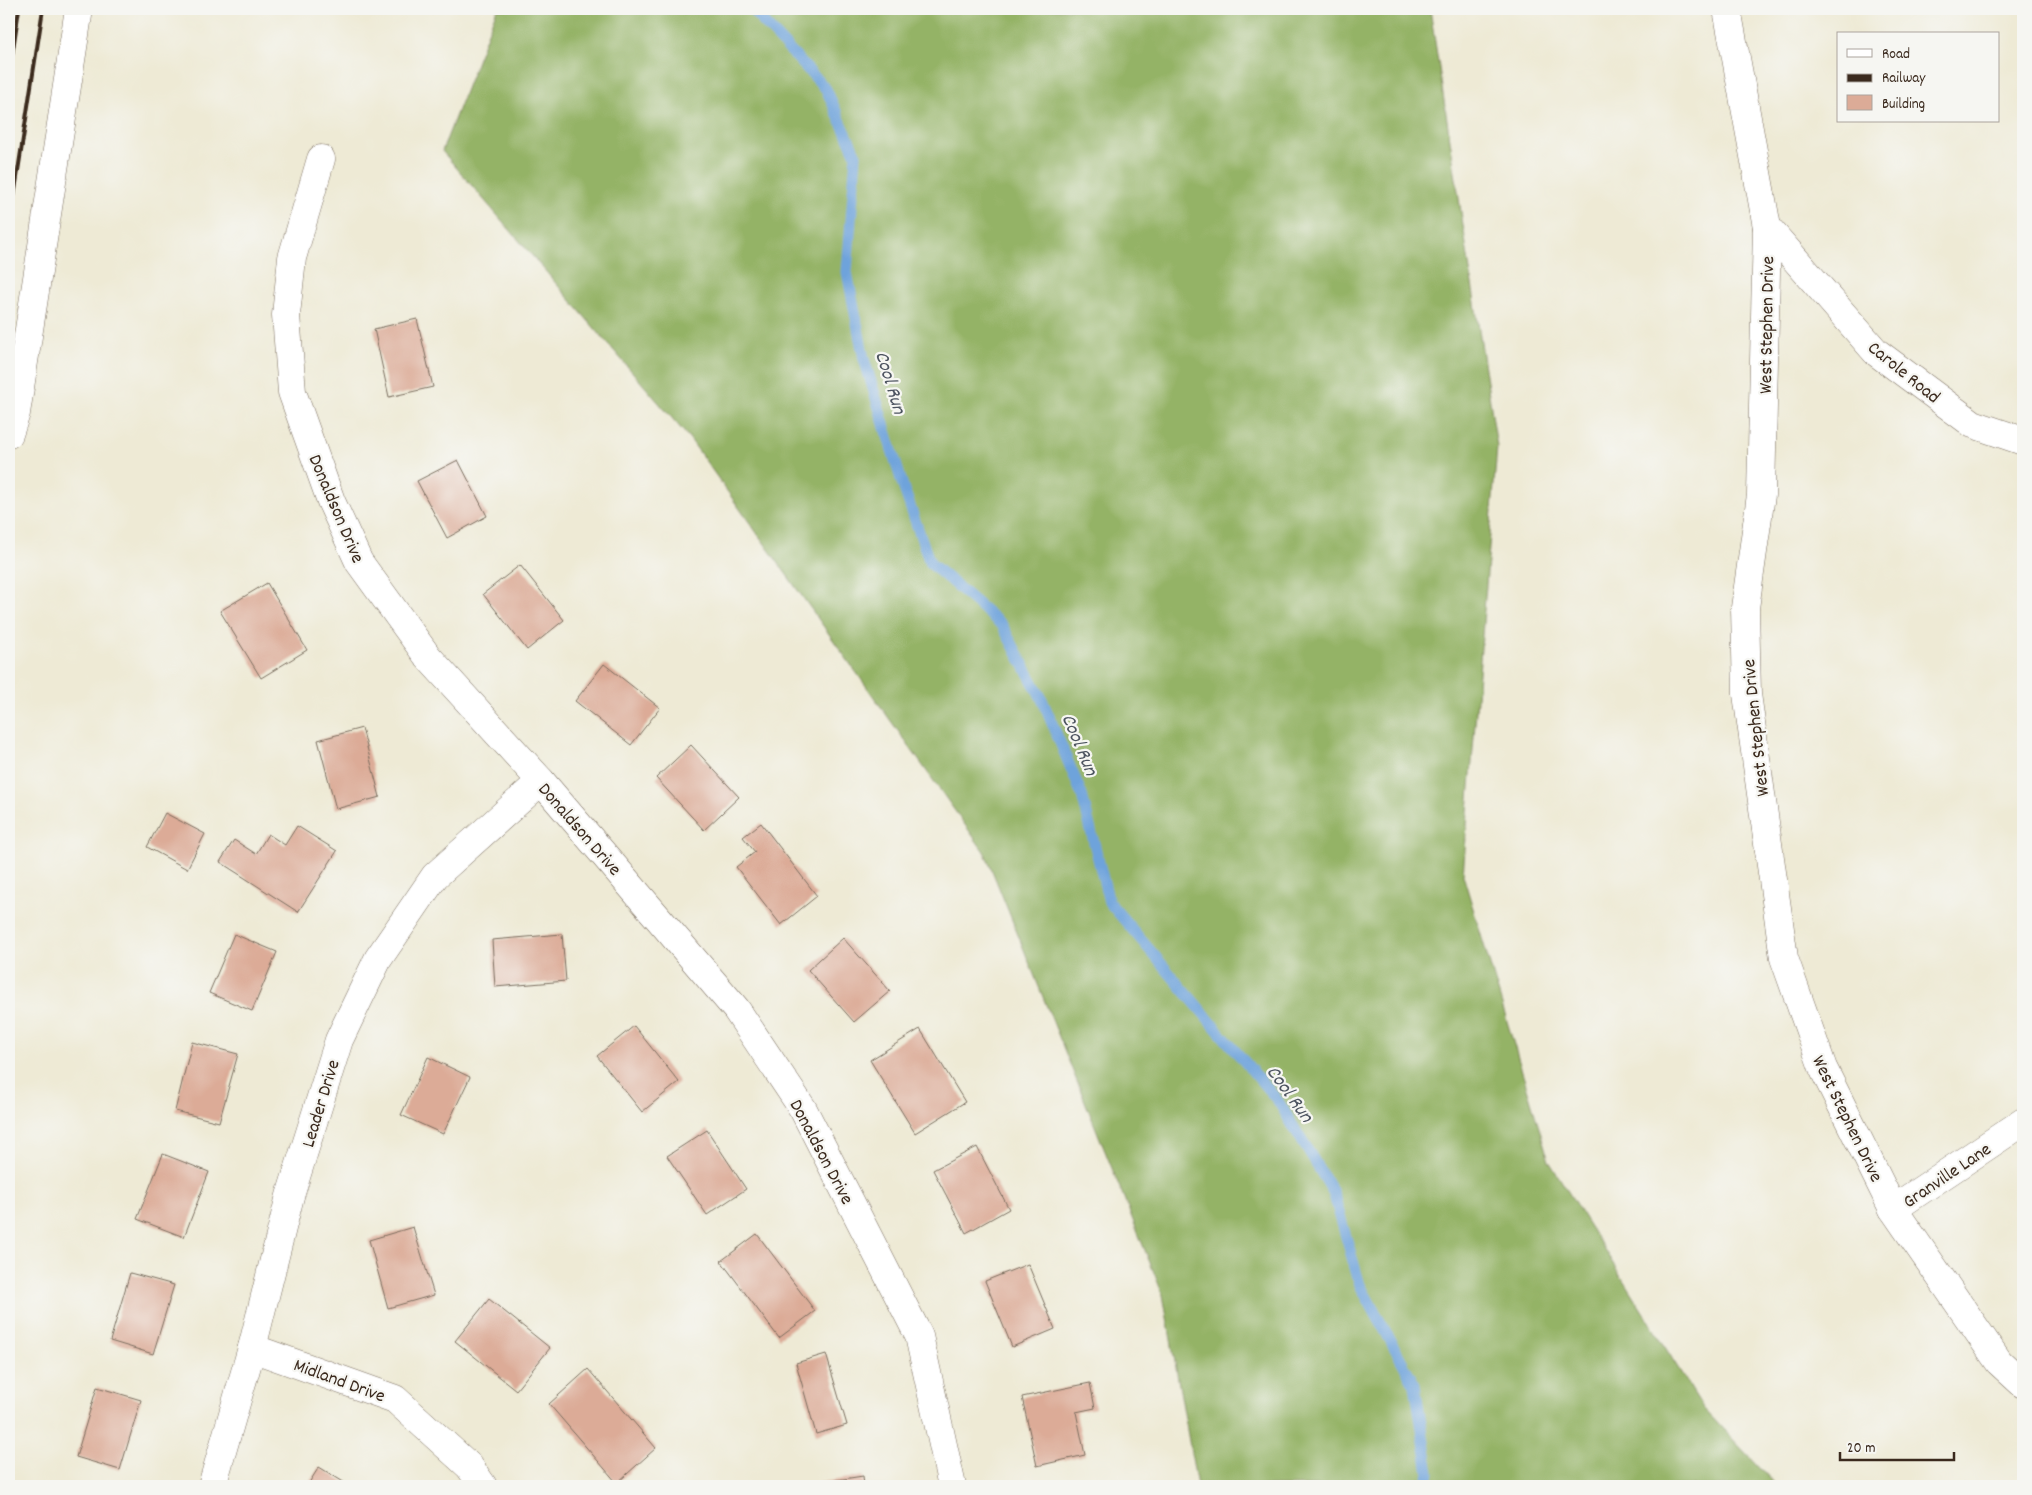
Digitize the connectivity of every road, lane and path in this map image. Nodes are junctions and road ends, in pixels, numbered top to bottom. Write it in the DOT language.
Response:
graph roads {
  1 [pos="79,9"];
  2 [pos="1728,9"];
  3 [pos="322,159"];
  4 [pos="1767,227"];
  5 [pos="9,434"];
  6 [pos="2023,441"];
  7 [pos="541,781"];
  8 [pos="2023,1122"];
  9 [pos="1893,1209"];
  10 [pos="252,1348"];
  11 [pos="2023,1384"];
  12 [pos="212,1486"];
  13 [pos="483,1486"];
  14 [pos="952,1486"];
  1 -- 5 [label="street"];
  2 -- 4 [label="street, West Stephen Drive"];
  3 -- 7 [label="street, Donaldson Drive"];
  4 -- 6 [label="street, Carole Road"];
  4 -- 9 [label="street, West Stephen Drive"];
  7 -- 10 [label="street, Leader Drive"];
  7 -- 14 [label="street, Donaldson Drive"];
  8 -- 9 [label="street, Granville Lane"];
  9 -- 11 [label="street, West Stephen Drive"];
  10 -- 12 [label="street, Leader Drive"];
  10 -- 13 [label="street, Midland Drive"];
}
